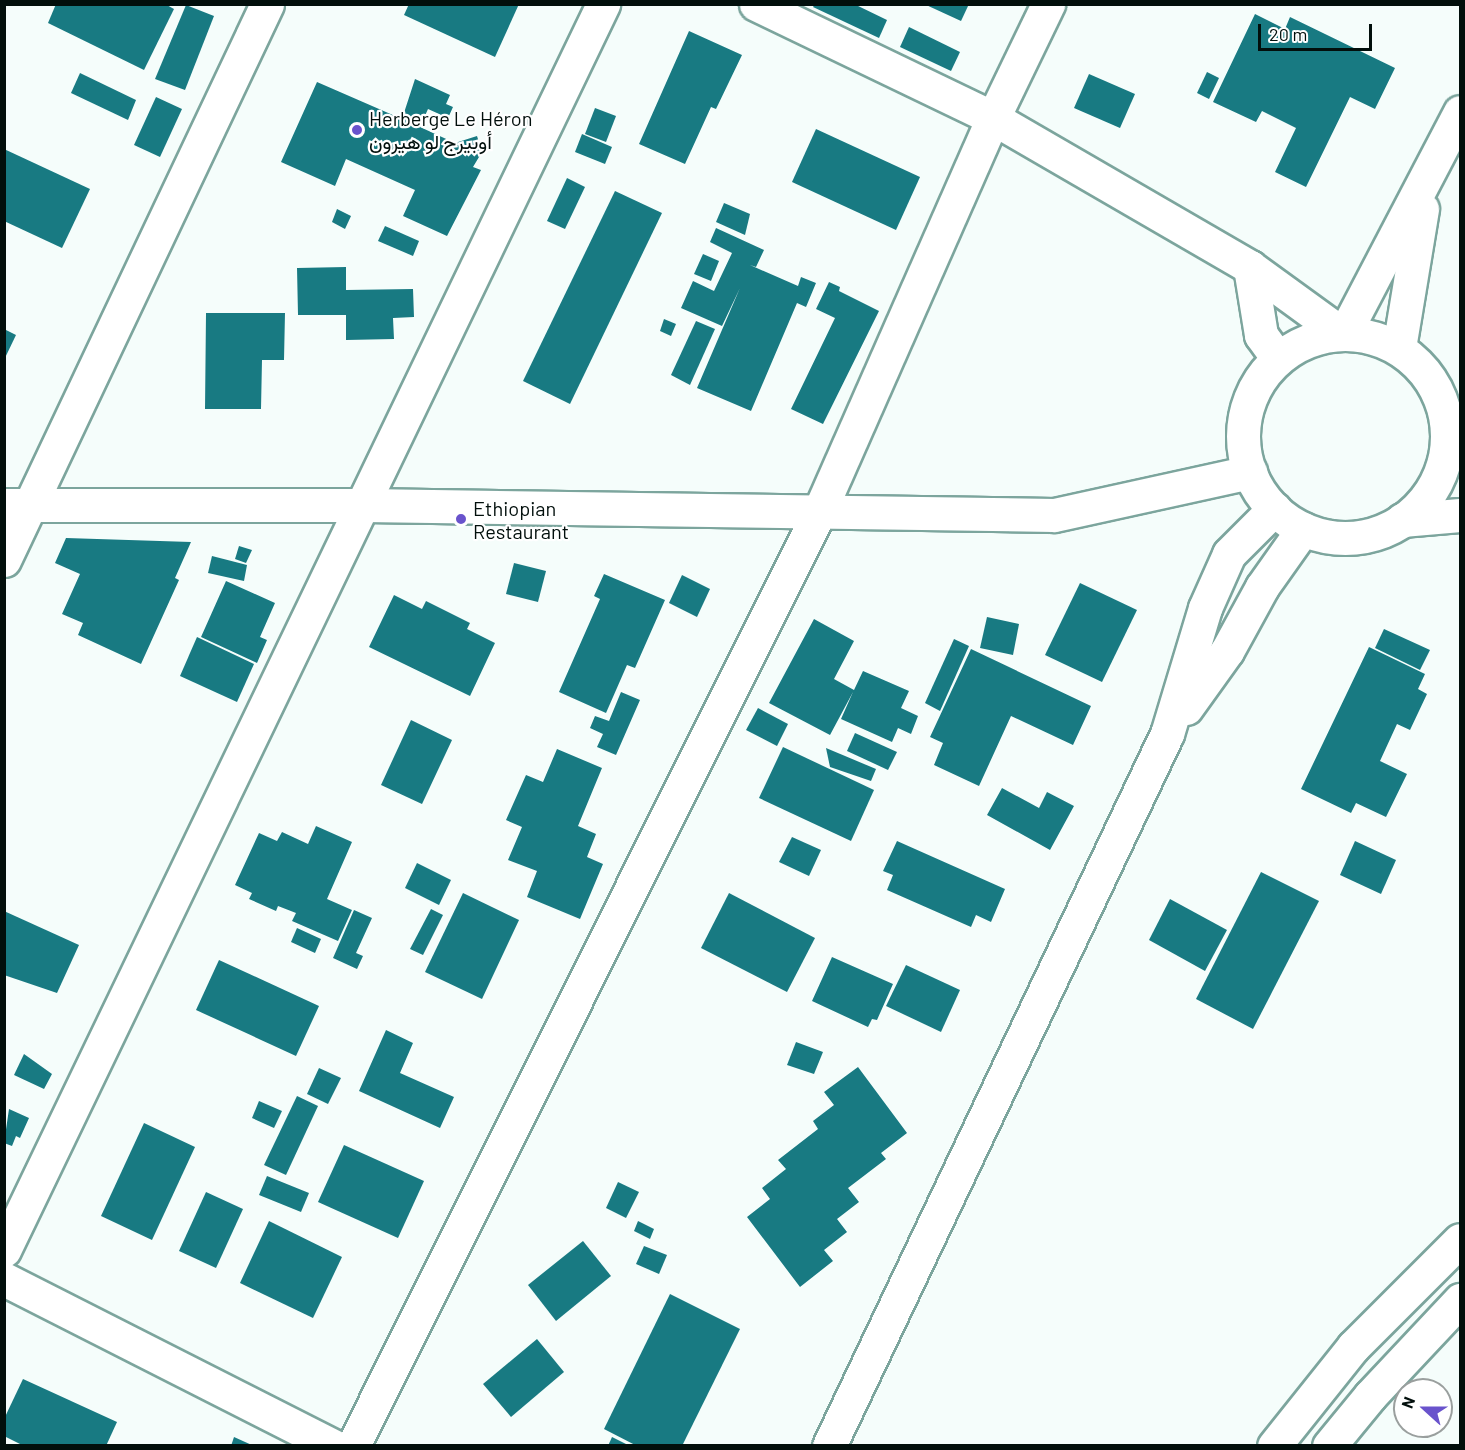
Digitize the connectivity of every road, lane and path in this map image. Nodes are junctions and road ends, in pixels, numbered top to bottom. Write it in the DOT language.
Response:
graph roads {
  1 [pos="267,4"];
  2 [pos="603,4"];
  3 [pos="756,4"];
  4 [pos="1048,4"];
  5 [pos="1461,112"];
  6 [pos="993,118"];
  7 [pos="1426,183"];
  8 [pos="1250,267"];
  9 [pos="1343,333"];
  10 [pos="1399,348"];
  11 [pos="1278,358"];
  12 [pos="1454,452"];
  13 [pos="1250,472"];
  14 [pos="17,504"];
  15 [pos="364,505"];
  16 [pos="1274,509"];
  17 [pos="820,510"];
  18 [pos="1461,515"];
  19 [pos="1402,520"];
  20 [pos="1304,529"];
  21 [pos="4,560"];
  22 [pos="1167,734"];
  23 [pos="1461,1240"];
  24 [pos="4,1250"];
  25 [pos="4,1279"];
  26 [pos="1461,1300"];
  27 [pos="333,1446"];
  28 [pos="353,1446"];
  29 [pos="829,1446"];
  30 [pos="1274,1446"];
  31 [pos="1329,1446"];
  1 -- 14 [label="street"];
  2 -- 15 [label="street"];
  3 -- 6 [label="street"];
  4 -- 6 [label="street"];
  5 -- 7 [label="street"];
  6 -- 8 [label="street"];
  6 -- 17 [label="street"];
  7 -- 9 [label="street"];
  7 -- 10 [label="street"];
  8 -- 9 [label="street"];
  8 -- 11 [label="street"];
  9 -- 10 [label="street"];
  9 -- 11 [label="street"];
  10 -- 12 [label="street"];
  11 -- 13 [label="street"];
  12 -- 19 [label="street"];
  13 -- 16 [label="street"];
  13 -- 17 [label="street"];
  14 -- 15 [label="street"];
  14 -- 21 [label="street"];
  15 -- 17 [label="street"];
  15 -- 24 [label="street"];
  16 -- 20 [label="street"];
  16 -- 22 [label="street"];
  17 -- 28 [label="street"];
  18 -- 19 [label="street"];
  19 -- 20 [label="street"];
  20 -- 22 [label="street"];
  22 -- 29 [label="street"];
  23 -- 30 [label="street"];
  25 -- 27 [label="street"];
  26 -- 31 [label="street"];
}
